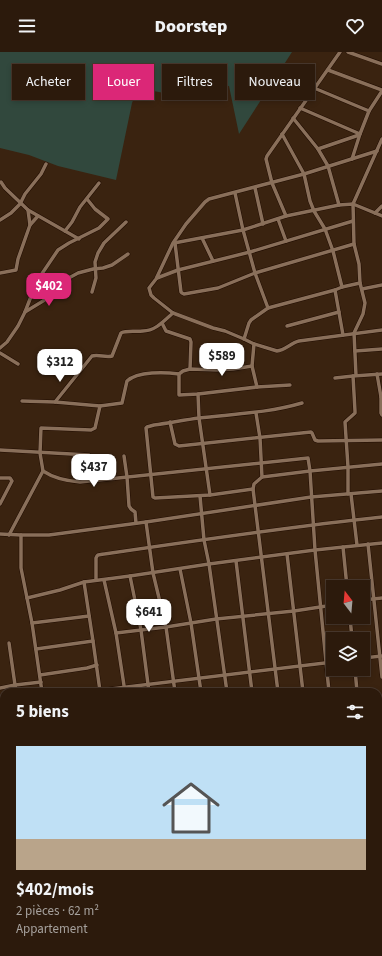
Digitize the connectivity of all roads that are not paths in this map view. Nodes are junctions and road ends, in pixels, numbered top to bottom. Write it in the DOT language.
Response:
graph roads {
  1 [pos="340,52"];
  2 [pos="348,52"];
  3 [pos="382,64"];
  4 [pos="328,70"];
  5 [pos="315,87"];
  6 [pos="315,88"];
  7 [pos="382,90"];
  8 [pos="306,100"];
  9 [pos="300,108"];
  10 [pos="369,111"];
  11 [pos="293,118"];
  12 [pos="282,134"];
  13 [pos="359,134"];
  14 [pos="382,139"];
  15 [pos="318,149"];
  16 [pos="377,151"];
  17 [pos="352,159"];
  18 [pos="46,164"];
  19 [pos="328,166"];
  20 [pos="304,174"];
  21 [pos="1,182"];
  22 [pos="99,183"];
  23 [pos="272,183"];
  24 [pos="255,188"];
  25 [pos="235,193"];
  26 [pos="87,199"];
  27 [pos="20,204"];
  28 [pos="353,204"];
  29 [pos="339,206"];
  30 [pos="382,206"];
  31 [pos="28,210"];
  32 [pos="314,210"];
  33 [pos="375,213"];
  34 [pos="38,216"];
  35 [pos="286,216"];
  36 [pos="382,216"];
  37 [pos="278,219"];
  38 [pos="0,220"];
  39 [pos="353,221"];
  40 [pos="126,222"];
  41 [pos="263,224"];
  42 [pos="30,225"];
  43 [pos="325,229"];
  44 [pos="243,230"];
  45 [pos="65,231"];
  46 [pos="202,238"];
  47 [pos="79,239"];
  48 [pos="286,241"];
  49 [pos="174,243"];
  50 [pos="354,244"];
  51 [pos="333,251"];
  52 [pos="250,252"];
  53 [pos="128,254"];
  54 [pos="213,261"];
  55 [pos="96,269"];
  56 [pos="178,270"];
  57 [pos="0,272"];
  58 [pos="255,273"];
  59 [pos="156,278"];
  60 [pos="37,281"];
  61 [pos="360,283"];
  62 [pos="58,285"];
  63 [pos="382,286"];
  64 [pos="342,287"];
  65 [pos="362,289"];
  66 [pos="334,290"];
  67 [pos="92,292"];
  68 [pos="268,308"];
  69 [pos="25,312"];
  70 [pos="339,312"];
  71 [pos="173,313"];
  72 [pos="162,323"];
  73 [pos="287,326"];
  74 [pos="382,330"];
  75 [pos="354,333"];
  76 [pos="344,335"];
  77 [pos="244,338"];
  78 [pos="254,344"];
  79 [pos="0,348"];
  80 [pos="382,349"];
  81 [pos="355,351"];
  82 [pos="0,353"];
  83 [pos="18,364"];
  84 [pos="252,366"];
  85 [pos="190,369"];
  86 [pos="179,374"];
  87 [pos="377,374"];
  88 [pos="382,374"];
  89 [pos="354,375"];
  90 [pos="335,378"];
  91 [pos="290,385"];
  92 [pos="257,387"];
  93 [pos="198,394"];
  94 [pos="381,397"];
  95 [pos="22,401"];
  96 [pos="55,402"];
  97 [pos="302,403"];
  98 [pos="100,406"];
  99 [pos="256,413"];
  100 [pos="382,415"];
  101 [pos="199,418"];
  102 [pos="170,422"];
  103 [pos="260,438"];
  104 [pos="382,440"];
  105 [pos="346,441"];
  106 [pos="203,444"];
  107 [pos="0,450"];
  108 [pos="40,453"];
  109 [pos="89,455"];
  110 [pos="124,456"];
  111 [pos="261,463"];
  112 [pos="382,464"];
  113 [pos="348,468"];
  114 [pos="206,469"];
  115 [pos="43,471"];
  116 [pos="310,471"];
  117 [pos="151,475"];
  118 [pos="127,477"];
  119 [pos="0,478"];
  120 [pos="262,478"];
  121 [pos="253,489"];
  122 [pos="382,491"];
  123 [pos="349,494"];
  124 [pos="210,495"];
  125 [pos="2,496"];
  126 [pos="200,496"];
  127 [pos="311,497"];
  128 [pos="0,504"];
  129 [pos="255,505"];
  130 [pos="202,514"];
  131 [pos="382,517"];
  132 [pos="353,520"];
  133 [pos="146,522"];
  134 [pos="136,523"];
  135 [pos="313,524"];
  136 [pos="258,532"];
  137 [pos="0,534"];
  138 [pos="9,535"];
  139 [pos="21,535"];
  140 [pos="204,540"];
  141 [pos="382,543"];
  142 [pos="368,544"];
  143 [pos="357,545"];
  144 [pos="149,547"];
  145 [pos="343,547"];
  146 [pos="315,550"];
  147 [pos="287,554"];
  148 [pos="262,557"];
  149 [pos="236,561"];
  150 [pos="209,564"];
  151 [pos="180,569"];
  152 [pos="153,573"];
  153 [pos="130,576"];
  154 [pos="96,580"];
  155 [pos="104,580"];
  156 [pos="346,580"];
  157 [pos="84,582"];
  158 [pos="27,598"];
  159 [pos="382,598"];
  160 [pos="370,599"];
  161 [pos="374,599"];
  162 [pos="326,606"];
  163 [pos="321,607"];
  164 [pos="294,611"];
  165 [pos="268,614"];
  166 [pos="89,616"];
  167 [pos="243,617"];
  168 [pos="216,619"];
  169 [pos="32,623"];
  170 [pos="191,623"];
  171 [pos="166,627"];
  172 [pos="141,630"];
  173 [pos="116,633"];
  174 [pos="93,641"];
  175 [pos="9,644"];
  176 [pos="36,649"];
  177 [pos="381,656"];
  178 [pos="370,657"];
  179 [pos="326,663"];
  180 [pos="97,666"];
  181 [pos="300,666"];
  182 [pos="275,669"];
  183 [pos="249,672"];
  184 [pos="40,675"];
  185 [pos="225,675"];
  186 [pos="327,676"];
  187 [pos="356,676"];
  188 [pos="382,677"];
  189 [pos="199,678"];
  190 [pos="174,681"];
  191 [pos="41,682"];
  192 [pos="148,684"];
  193 [pos="15,685"];
  194 [pos="124,687"];
  195 [pos="0,688"];
  196 [pos="15,688"];
  197 [pos="42,688"];
  198 [pos="100,688"];
  199 [pos="118,688"];
  200 [pos="148,688"];
  201 [pos="175,688"];
  202 [pos="200,688"];
  203 [pos="227,688"];
  204 [pos="251,688"];
  205 [pos="277,688"];
  206 [pos="303,688"];
  207 [pos="329,688"];
  208 [pos="357,688"];
  1 -- 4 [label="street"];
  2 -- 3 [label="street"];
  4 -- 5 [label="street"];
  4 -- 7 [label="street"];
  6 -- 10 [label="street"];
  7 -- 10 [label="street"];
  8 -- 9 [label="street"];
  9 -- 11 [label="street"];
  9 -- 13 [label="street"];
  10 -- 13 [label="street"];
  11 -- 12 [label="street"];
  11 -- 15 [label="street"];
  12 -- 20 [label="street"];
  12 -- 23 [label="street"];
  13 -- 15 [label="street"];
  13 -- 17 [label="street"];
  14 -- 16 [label="street"];
  15 -- 19 [label="street"];
  16 -- 17 [label="street"];
  16 -- 28 [label="street"];
  17 -- 19 [label="street"];
  18 -- 27 [label="street"];
  19 -- 20 [label="street"];
  19 -- 29 [label="street"];
  20 -- 23 [label="street"];
  20 -- 32 [label="street"];
  21 -- 27 [label="street"];
  22 -- 26 [label="street"];
  23 -- 24 [label="street"];
  23 -- 35 [label="street"];
  24 -- 25 [label="street"];
  24 -- 41 [label="street"];
  25 -- 44 [label="street"];
  25 -- 49 [label="street"];
  26 -- 45 [label="street"];
  26 -- 47 [label="street"];
  27 -- 31 [label="street"];
  27 -- 38 [label="street"];
  28 -- 29 [label="street"];
  28 -- 33 [label="street"];
  28 -- 39 [label="street"];
  29 -- 32 [label="street"];
  30 -- 33 [label="street"];
  31 -- 34 [label="street"];
  31 -- 42 [label="street"];
  32 -- 35 [label="street"];
  32 -- 43 [label="street"];
  33 -- 36 [label="street"];
  34 -- 42 [label="street"];
  34 -- 45 [label="street"];
  35 -- 37 [label="street"];
  37 -- 41 [label="street"];
  37 -- 48 [label="street"];
  39 -- 43 [label="street"];
  39 -- 50 [label="street"];
  40 -- 55 [label="street"];
  41 -- 44 [label="street"];
  42 -- 57 [label="street"];
  43 -- 48 [label="street"];
  43 -- 51 [label="street"];
  44 -- 46 [label="street"];
  44 -- 52 [label="street"];
  45 -- 47 [label="street"];
  46 -- 49 [label="street"];
  46 -- 54 [label="street"];
  47 -- 60 [label="street"];
  48 -- 52 [label="street"];
  49 -- 56 [label="street"];
  49 -- 59 [label="street"];
  50 -- 51 [label="street"];
  50 -- 61 [label="street"];
  51 -- 58 [label="street"];
  51 -- 64 [label="street"];
  52 -- 54 [label="street"];
  52 -- 58 [label="street"];
  53 -- 55 [label="street"];
  54 -- 56 [label="street"];
  55 -- 62 [label="street"];
  55 -- 67 [label="street"];
  56 -- 58 [label="street"];
  56 -- 59 [label="street"];
  58 -- 68 [label="street"];
  59 -- 71 [label="street"];
  60 -- 62 [label="street"];
  60 -- 69 [label="street"];
  61 -- 64 [label="street"];
  61 -- 65 [label="street"];
  62 -- 69 [label="street"];
  63 -- 65 [label="street"];
  64 -- 66 [label="street"];
  65 -- 75 [label="street"];
  66 -- 68 [label="street"];
  66 -- 70 [label="street"];
  68 -- 77 [label="street"];
  69 -- 79 [label="street"];
  70 -- 73 [label="street"];
  70 -- 76 [label="street"];
  71 -- 72 [label="street"];
  71 -- 77 [label="street"];
  72 -- 85 [label="street"];
  72 -- 96 [label="street"];
  74 -- 75 [label="street"];
  75 -- 76 [label="street"];
  75 -- 81 [label="street"];
  76 -- 78 [label="street"];
  77 -- 78 [label="street"];
  78 -- 84 [label="street"];
  80 -- 81 [label="street"];
  81 -- 89 [label="street"];
  82 -- 83 [label="street"];
  84 -- 85 [label="street"];
  84 -- 92 [label="street"];
  85 -- 86 [label="street"];
  86 -- 93 [label="street"];
  86 -- 98 [label="street"];
  87 -- 88 [label="street"];
  87 -- 89 [label="street"];
  87 -- 94 [label="street"];
  89 -- 90 [label="street"];
  89 -- 105 [label="street"];
  91 -- 92 [label="street"];
  92 -- 93 [label="street"];
  93 -- 101 [label="street"];
  94 -- 100 [label="street"];
  95 -- 96 [label="street"];
  96 -- 98 [label="street"];
  97 -- 99 [label="street"];
  98 -- 108 [label="street"];
  99 -- 101 [label="street"];
  99 -- 103 [label="street"];
  101 -- 102 [label="street"];
  101 -- 106 [label="street"];
  102 -- 106 [label="street"];
  102 -- 117 [label="street"];
  103 -- 105 [label="street"];
  103 -- 106 [label="street"];
  103 -- 111 [label="street"];
  104 -- 105 [label="street"];
  105 -- 113 [label="street"];
  106 -- 114 [label="street"];
  107 -- 108 [label="street"];
  108 -- 109 [label="street"];
  108 -- 115 [label="street"];
  110 -- 118 [label="street"];
  111 -- 114 [label="street"];
  111 -- 116 [label="street"];
  111 -- 120 [label="street"];
  112 -- 113 [label="street"];
  113 -- 116 [label="street"];
  113 -- 123 [label="street"];
  114 -- 117 [label="street"];
  114 -- 124 [label="street"];
  115 -- 118 [label="street"];
  115 -- 138 [label="street"];
  116 -- 120 [label="street"];
  116 -- 127 [label="street"];
  117 -- 118 [label="street"];
  117 -- 126 [label="street"];
  118 -- 134 [label="street"];
  119 -- 125 [label="street"];
  120 -- 121 [label="street"];
  121 -- 124 [label="street"];
  121 -- 129 [label="street"];
  122 -- 123 [label="street"];
  123 -- 127 [label="street"];
  123 -- 132 [label="street"];
  124 -- 126 [label="street"];
  125 -- 128 [label="street"];
  126 -- 130 [label="street"];
  127 -- 129 [label="street"];
  127 -- 135 [label="street"];
  129 -- 130 [label="street"];
  129 -- 136 [label="street"];
  130 -- 133 [label="street"];
  130 -- 140 [label="street"];
  131 -- 132 [label="street"];
  132 -- 135 [label="street"];
  132 -- 143 [label="street"];
  133 -- 134 [label="street"];
  133 -- 144 [label="street"];
  134 -- 139 [label="street"];
  135 -- 136 [label="street"];
  135 -- 146 [label="street"];
  136 -- 140 [label="street"];
  136 -- 148 [label="street"];
  137 -- 138 [label="street"];
  138 -- 139 [label="street"];
  139 -- 158 [label="street"];
  140 -- 144 [label="street"];
  140 -- 150 [label="street"];
  141 -- 142 [label="street"];
  142 -- 143 [label="street"];
  142 -- 161 [label="street"];
  143 -- 145 [label="street"];
  144 -- 152 [label="street"];
  144 -- 154 [label="street"];
  145 -- 146 [label="street"];
  145 -- 156 [label="street"];
  146 -- 147 [label="street"];
  146 -- 163 [label="street"];
  147 -- 148 [label="street"];
  147 -- 164 [label="street"];
  148 -- 149 [label="street"];
  148 -- 165 [label="street"];
  149 -- 150 [label="street"];
  149 -- 167 [label="street"];
  150 -- 151 [label="street"];
  150 -- 168 [label="street"];
  151 -- 152 [label="street"];
  151 -- 170 [label="street"];
  152 -- 153 [label="street"];
  152 -- 171 [label="street"];
  153 -- 155 [label="street"];
  153 -- 172 [label="street"];
  154 -- 155 [label="street"];
  154 -- 157 [label="street"];
  155 -- 173 [label="street"];
  157 -- 158 [label="street"];
  157 -- 166 [label="street"];
  158 -- 169 [label="street"];
  159 -- 161 [label="street"];
  160 -- 161 [label="street"];
  161 -- 177 [label="street"];
  162 -- 163 [label="street"];
  163 -- 164 [label="street"];
  163 -- 179 [label="street"];
  164 -- 165 [label="street"];
  164 -- 181 [label="street"];
  165 -- 167 [label="street"];
  165 -- 182 [label="street"];
  166 -- 169 [label="street"];
  166 -- 174 [label="street"];
  167 -- 168 [label="street"];
  167 -- 183 [label="street"];
  168 -- 170 [label="street"];
  168 -- 185 [label="street"];
  169 -- 176 [label="street"];
  170 -- 171 [label="street"];
  170 -- 189 [label="street"];
  171 -- 172 [label="street"];
  171 -- 190 [label="street"];
  172 -- 173 [label="street"];
  172 -- 192 [label="street"];
  173 -- 194 [label="street"];
  174 -- 176 [label="street"];
  174 -- 180 [label="street"];
  175 -- 193 [label="street"];
  176 -- 184 [label="street"];
  177 -- 178 [label="street"];
  177 -- 188 [label="street"];
  179 -- 181 [label="street"];
  180 -- 184 [label="street"];
  180 -- 198 [label="street"];
  181 -- 182 [label="street"];
  181 -- 206 [label="street"];
  182 -- 183 [label="street"];
  182 -- 205 [label="street"];
  183 -- 185 [label="street"];
  183 -- 204 [label="street"];
  184 -- 191 [label="street"];
  185 -- 189 [label="street"];
  185 -- 203 [label="street"];
  186 -- 207 [label="street"];
  187 -- 208 [label="street"];
  189 -- 190 [label="street"];
  189 -- 202 [label="street"];
  190 -- 192 [label="street"];
  190 -- 201 [label="street"];
  191 -- 193 [label="street"];
  191 -- 197 [label="street"];
  192 -- 194 [label="street"];
  192 -- 200 [label="street"];
  193 -- 195 [label="street"];
  193 -- 196 [label="street"];
  194 -- 199 [label="street"];
}
